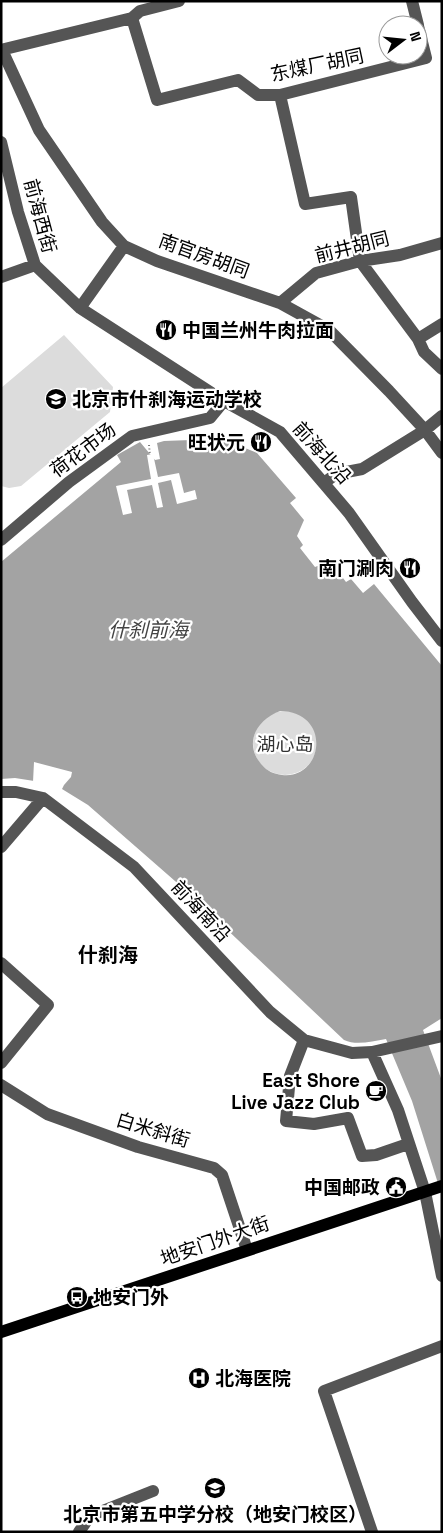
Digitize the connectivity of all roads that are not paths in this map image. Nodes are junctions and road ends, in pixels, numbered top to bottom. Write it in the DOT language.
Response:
graph roads {
  1 [pos="179,1"];
  2 [pos="412,1"];
  3 [pos="138,10"];
  4 [pos="415,15"];
  5 [pos="2,50"];
  6 [pos="398,65"];
  7 [pos="280,95"];
  8 [pos="1,142"];
  9 [pos="442,242"];
  10 [pos="124,246"];
  11 [pos="360,261"];
  12 [pos="35,266"];
  13 [pos="1,277"];
  14 [pos="280,303"];
  15 [pos="80,308"];
  16 [pos="442,324"];
  17 [pos="418,340"];
  18 [pos="442,369"];
  19 [pos="224,401"];
  20 [pos="442,416"];
  21 [pos="425,430"];
  22 [pos="442,453"];
  23 [pos="324,483"];
  24 [pos="1,540"];
  25 [pos="442,641"];
  26 [pos="1,792"];
  27 [pos="43,798"];
  28 [pos="1,847"];
  29 [pos="1,963"];
  30 [pos="441,1037"];
  31 [pos="304,1040"];
  32 [pos="372,1052"];
  33 [pos="1,1063"];
  34 [pos="1,1085"];
  35 [pos="408,1144"];
  36 [pos="442,1186"];
  37 [pos="425,1192"];
  38 [pos="247,1250"];
  39 [pos="442,1276"];
  40 [pos="1,1332"];
  41 [pos="442,1346"];
  42 [pos="153,1491"];
  43 [pos="79,1532"];
  44 [pos="372,1532"];
  1 -- 3 [label="street"];
  2 -- 4 [label="street"];
  3 -- 5 [label="street"];
  3 -- 7 [label="street, 东煤厂胡同"];
  5 -- 10 [label="street, 南官房胡同"];
  6 -- 7 [label="street, 东煤厂胡同"];
  7 -- 11 [label="street"];
  8 -- 12 [label="street, 前海西街"];
  9 -- 11 [label="street, 前井胡同"];
  10 -- 14 [label="street, 南官房胡同"];
  10 -- 15 [label="street"];
  11 -- 14 [label="street, 前井胡同"];
  11 -- 17 [label="street"];
  12 -- 13 [label="street, 前海西街"];
  12 -- 15 [label="street, 前海北沿"];
  14 -- 21 [label="street, 南官房胡同"];
  15 -- 19 [label="street, 前海北沿"];
  16 -- 17 [label="street"];
  17 -- 18 [label="street"];
  19 -- 23 [label="street, 前海北沿"];
  19 -- 24 [label="street, 荷花市场"];
  20 -- 21 [label="street"];
  21 -- 22 [label="street, 南官房胡同"];
  21 -- 23 [label="street"];
  23 -- 25 [label="street, 前海北沿"];
  26 -- 27 [label="street, 前海南沿"];
  27 -- 28 [label="street"];
  27 -- 31 [label="street, 前海南沿"];
  29 -- 33 [label="street"];
  30 -- 32 [label="street, 前海南沿"];
  31 -- 32 [label="street, 前海南沿"];
  31 -- 35 [label="street"];
  32 -- 35 [label="street"];
  34 -- 38 [label="street, 白米斜街"];
  35 -- 37 [label="street"];
  36 -- 37 [label="main road, 地安门外大街"];
  37 -- 38 [label="main road, 地安门外大街"];
  37 -- 39 [label="street"];
  38 -- 40 [label="main road, 地安门外大街"];
  41 -- 44 [label="street"];
  42 -- 43 [label="street"];
}
